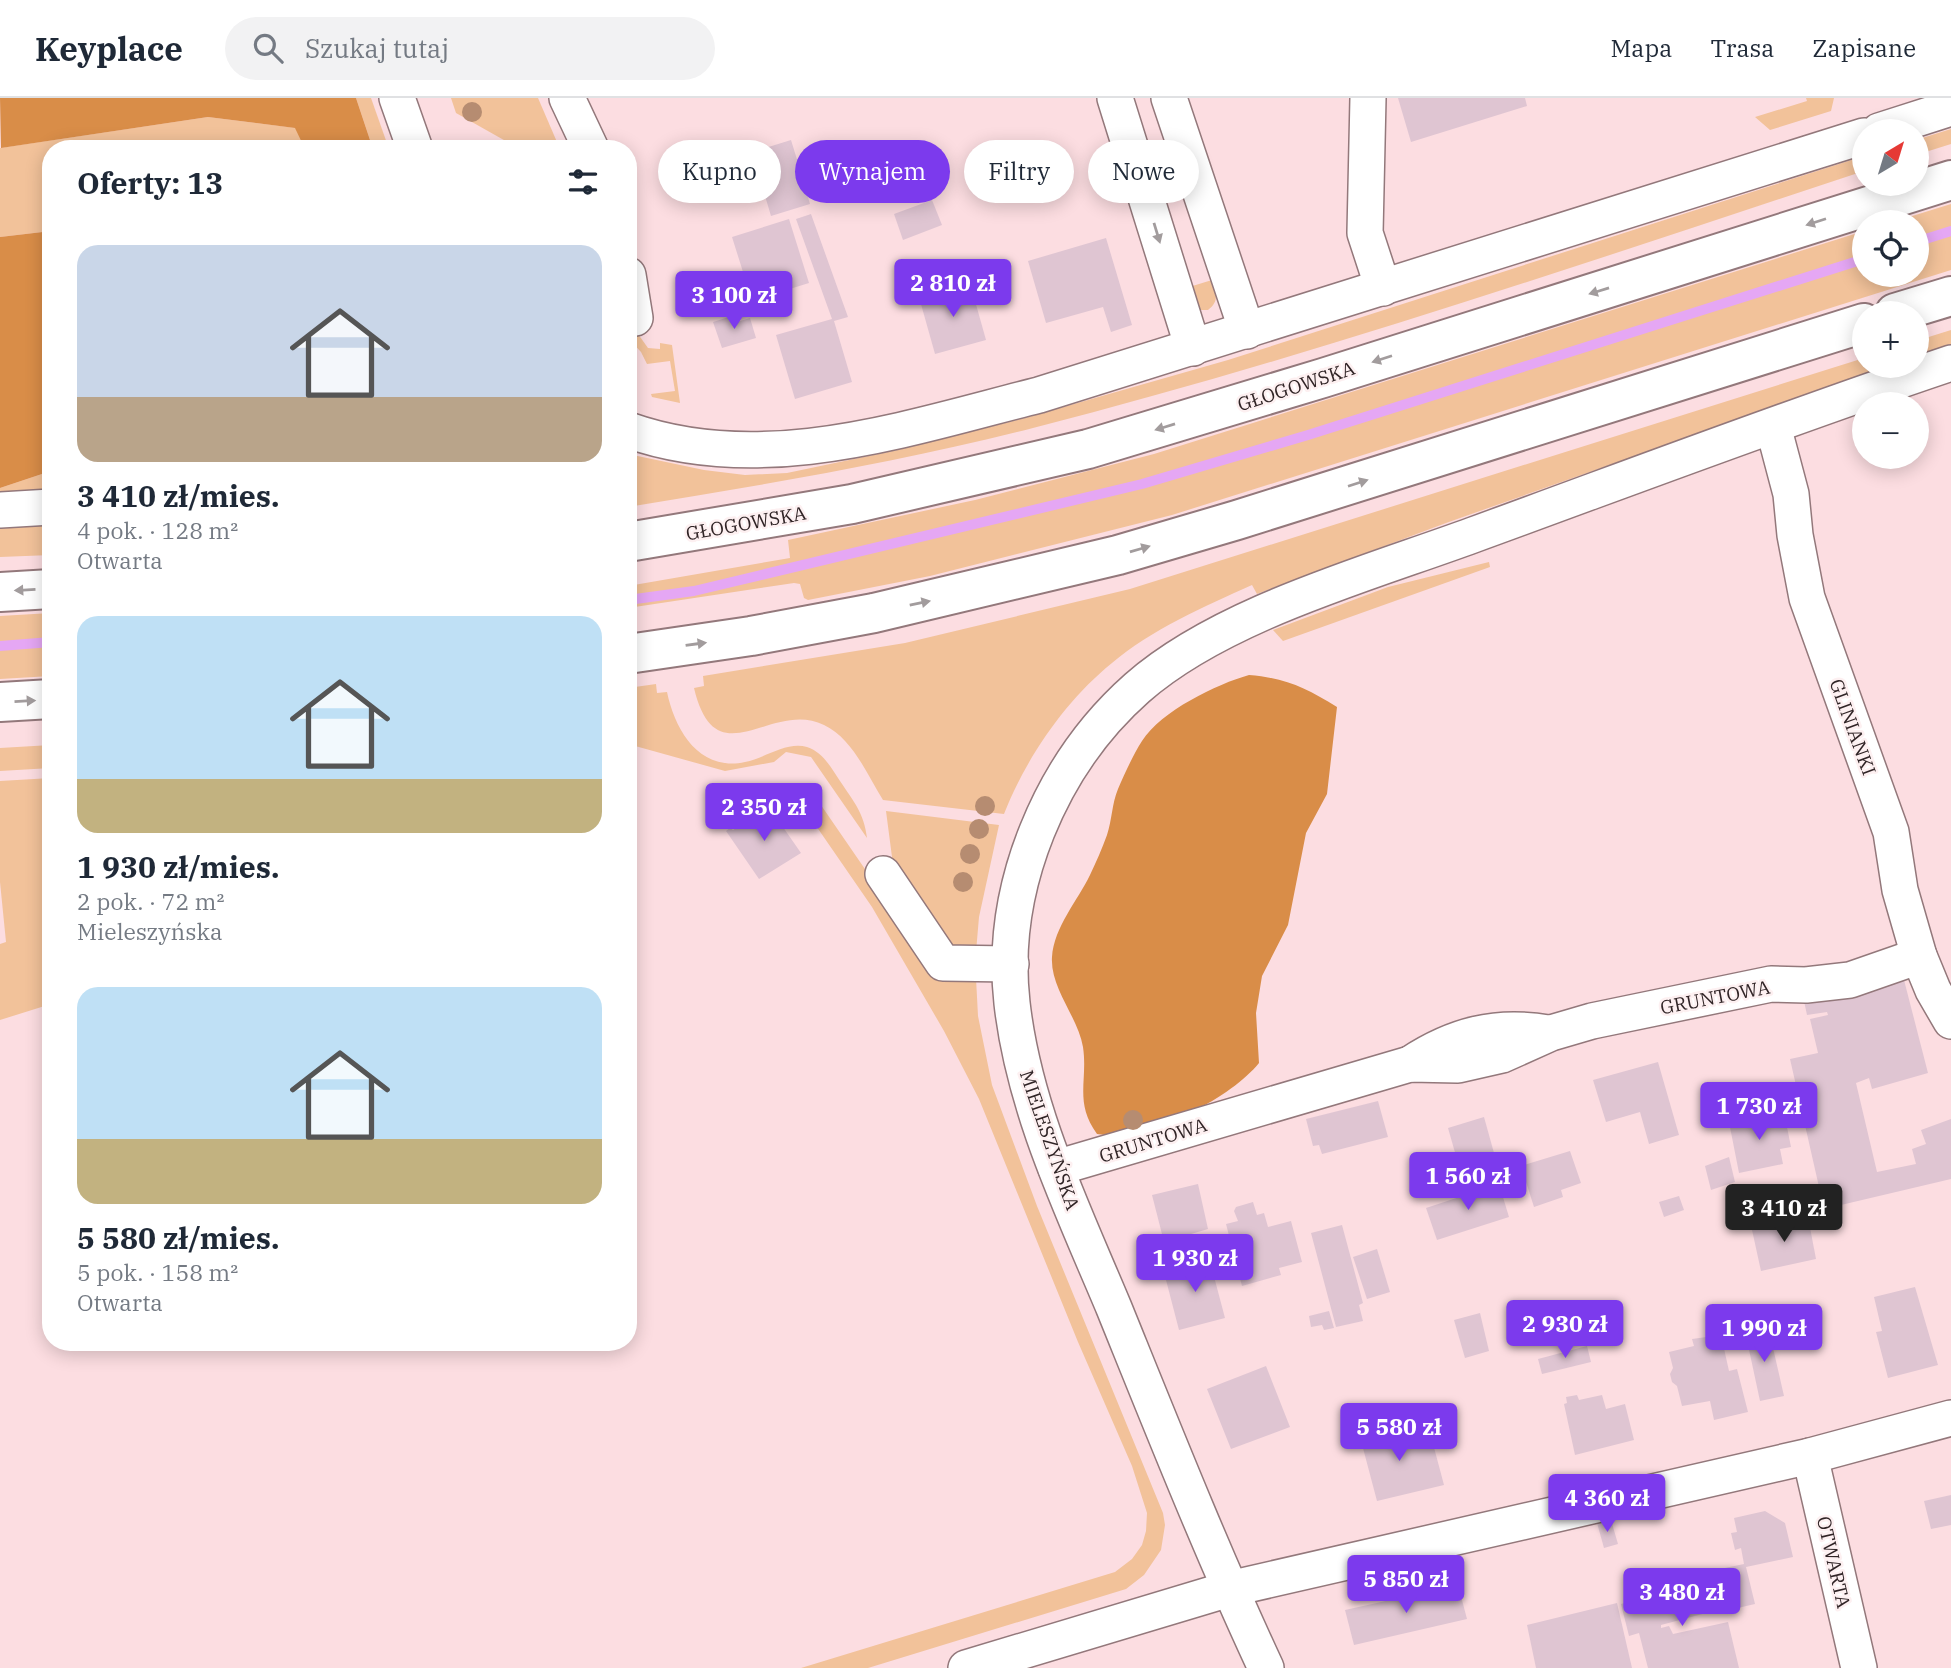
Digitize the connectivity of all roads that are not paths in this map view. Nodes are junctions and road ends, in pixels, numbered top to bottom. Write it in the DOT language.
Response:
graph roads {
  1 [pos="397,98"];
  2 [pos="567,98"];
  3 [pos="1115,98"];
  4 [pos="1169,98"];
  5 [pos="1368,98"];
  6 [pos="1951,108"];
  7 [pos="1917,119"];
  8 [pos="412,140"];
  9 [pos="587,140"];
  10 [pos="1852,140"];
  11 [pos="1951,180"];
  12 [pos="1383,288"];
  13 [pos="1951,296"];
  14 [pos="1929,303"];
  15 [pos="1852,327"];
  16 [pos="1247,331"];
  17 [pos="1193,348"];
  18 [pos="1951,363"];
  19 [pos="1773,426"];
  20 [pos="637,432"];
  21 [pos="42,508"];
  22 [pos="0,510"];
  23 [pos="637,541"];
  24 [pos="42,590"];
  25 [pos="0,592"];
  26 [pos="637,653"];
  27 [pos="42,700"];
  28 [pos="0,702"];
  29 [pos="883,874"];
  30 [pos="1919,956"];
  31 [pos="1011,964"];
  32 [pos="1951,1021"];
  33 [pos="1056,1168"];
  34 [pos="1951,1419"];
  35 [pos="1810,1456"];
  36 [pos="1229,1589"];
  37 [pos="966,1668"];
  38 [pos="1266,1668"];
  39 [pos="1859,1668"];
  1 -- 8 [label="street"];
  2 -- 9 [label="street"];
  3 -- 17 [label="street, one-way"];
  4 -- 16 [label="street"];
  5 -- 12 [label="street"];
  6 -- 7 [label="street"];
  10 -- 12 [label="street"];
  11 -- 23 [label="main road, GŁOGOWSKA, one-way"];
  12 -- 16 [label="street"];
  13 -- 14 [label="main road"];
  26 -- 15 [label="main road, one-way"];
  16 -- 17 [label="street"];
  17 -- 20 [label="street"];
  18 -- 19 [label="street"];
  19 -- 30 [label="street, GLINIANKI"];
  19 -- 31 [label="street, MIELESZYŃSKA"];
  21 -- 22 [label="street"];
  24 -- 25 [label="main road, one-way"];
  28 -- 27 [label="main road, one-way"];
  29 -- 31 [label="street"];
  30 -- 32 [label="street, GLINIANKI"];
  30 -- 33 [label="street, GRUNTOWA"];
  31 -- 33 [label="street, MIELESZYŃSKA"];
  33 -- 36 [label="street, MIELESZYŃSKA"];
  34 -- 35 [label="street"];
  35 -- 36 [label="street"];
  35 -- 39 [label="street, OTWARTA"];
  36 -- 37 [label="street"];
  36 -- 38 [label="street, MIELESZYŃSKA"];
}
